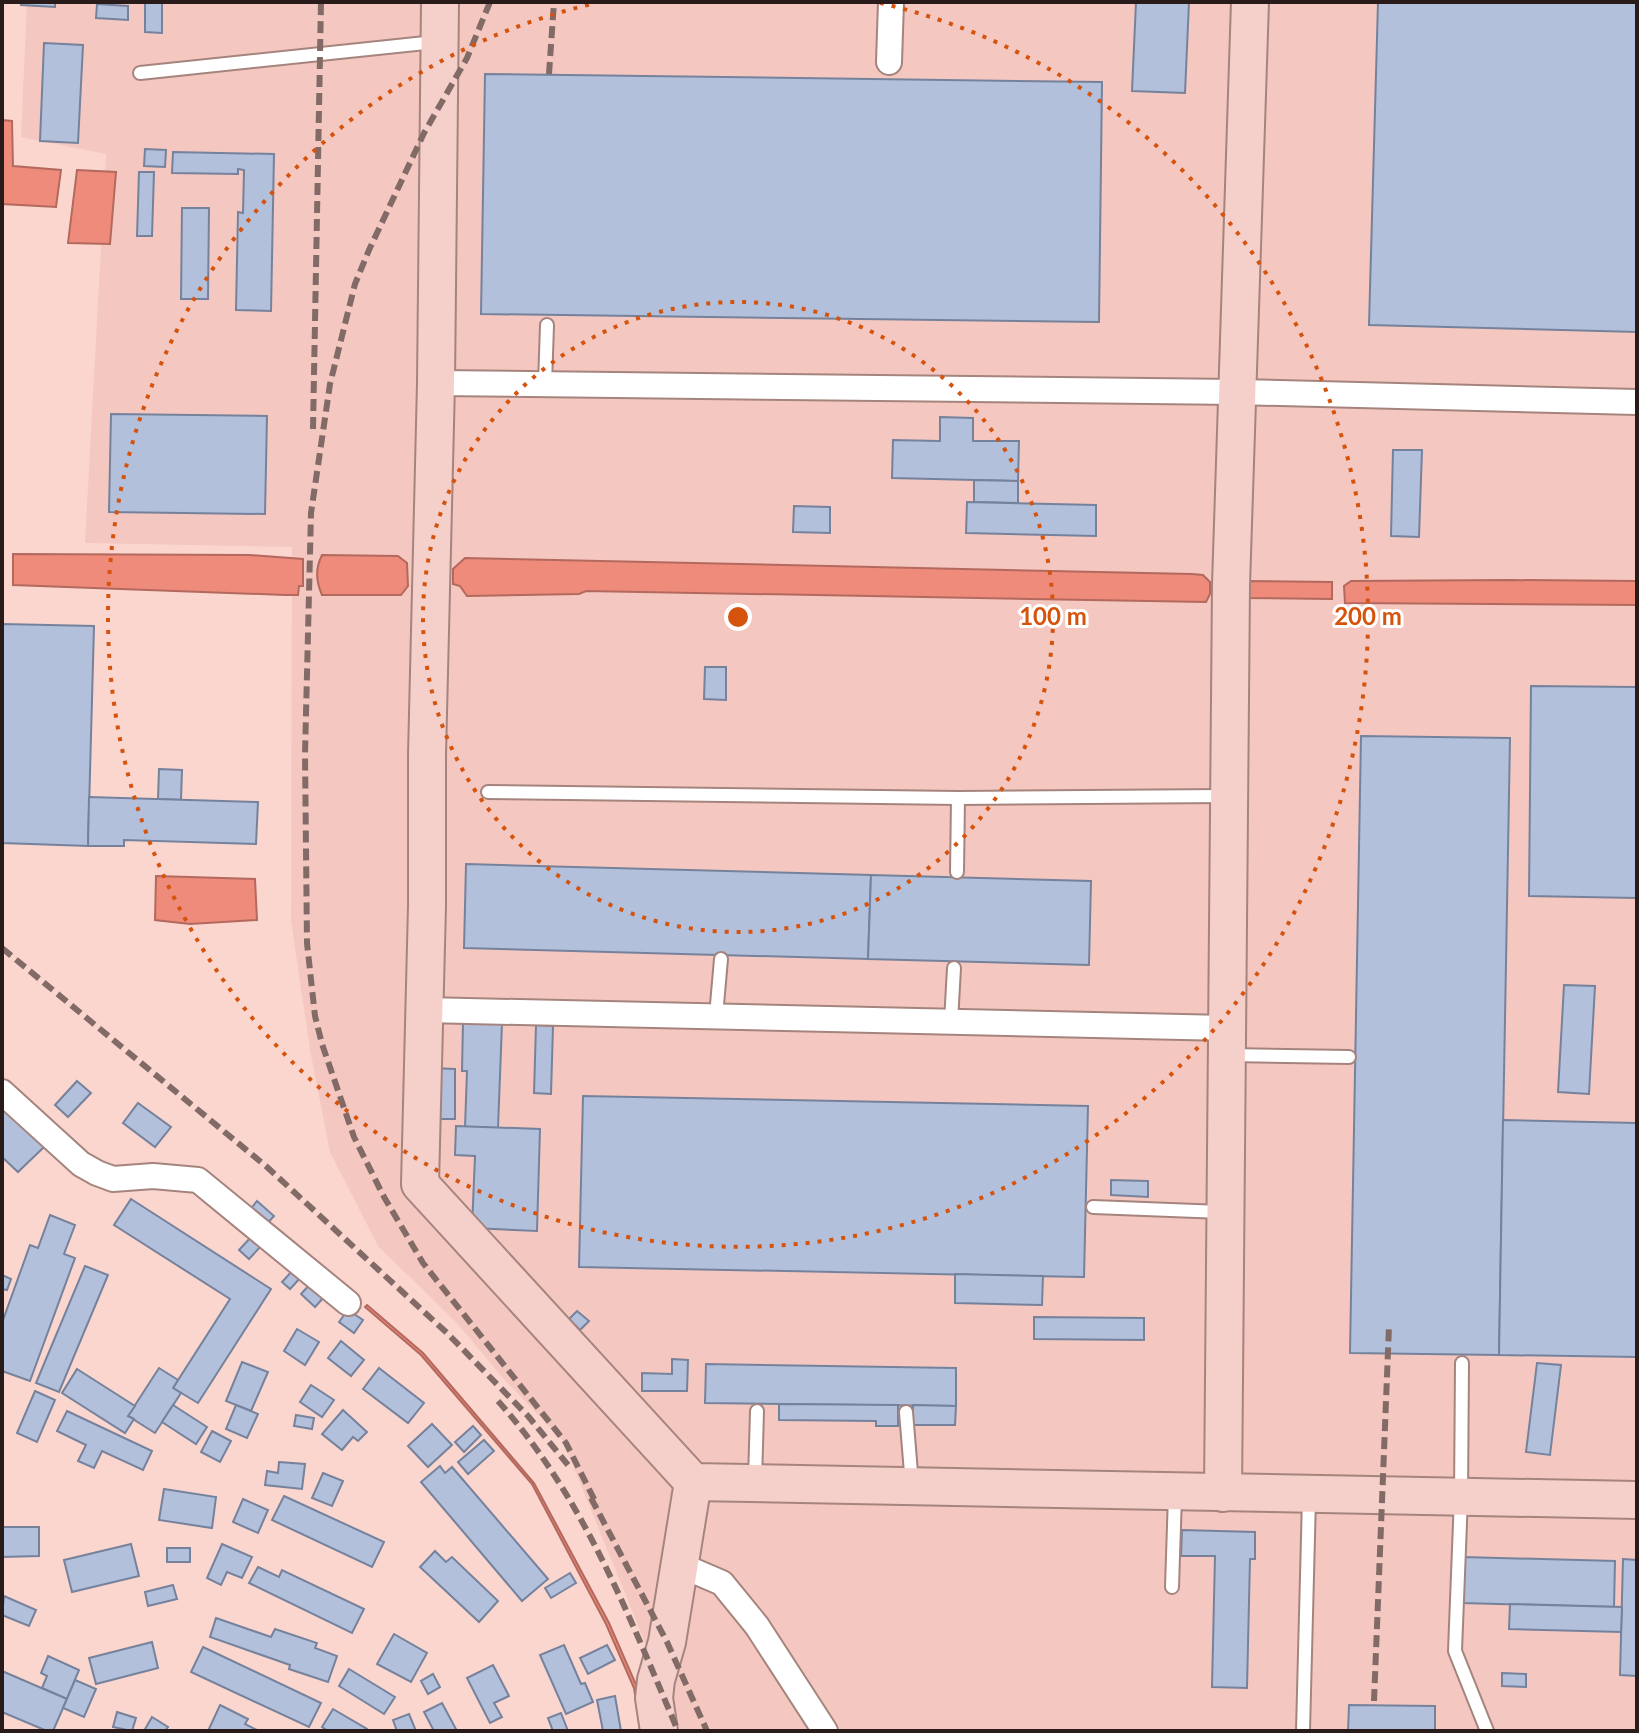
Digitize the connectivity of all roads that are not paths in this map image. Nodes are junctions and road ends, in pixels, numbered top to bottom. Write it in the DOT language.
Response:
graph roads {
  1 [pos="440,2"];
  2 [pos="891,2"];
  3 [pos="1250,2"];
  4 [pos="439,42"];
  5 [pos="889,62"];
  6 [pos="140,73"];
  7 [pos="547,325"];
  8 [pos="436,383"];
  9 [pos="545,384"];
  10 [pos="1237,392"];
  11 [pos="1637,402"];
  12 [pos="488,792"];
  13 [pos="1229,796"];
  14 [pos="958,798"];
  15 [pos="957,872"];
  16 [pos="721,959"];
  17 [pos="954,968"];
  18 [pos="425,1010"];
  19 [pos="716,1016"];
  20 [pos="951,1022"];
  21 [pos="1227,1041"];
  22 [pos="1349,1057"];
  23 [pos="2,1092"];
  24 [pos="1093,1207"];
  25 [pos="1226,1212"];
  26 [pos="348,1303"];
  27 [pos="1462,1363"];
  28 [pos="757,1411"];
  29 [pos="906,1412"];
  30 [pos="693,1482"];
  31 [pos="755,1483"];
  32 [pos="913,1488"];
  33 [pos="1175,1492"];
  34 [pos="1223,1493"];
  35 [pos="1309,1495"];
  36 [pos="1461,1497"];
  37 [pos="1637,1500"];
  38 [pos="680,1565"];
  39 [pos="1172,1587"];
  40 [pos="659,1731"];
  41 [pos="825,1731"];
  42 [pos="1303,1731"];
  43 [pos="1487,1731"];
  1 -- 4 [label="street"];
  2 -- 5 [label="street"];
  3 -- 10 [label="street"];
  4 -- 6 [label="lane"];
  4 -- 8 [label="street"];
  7 -- 9 [label="lane"];
  8 -- 9 [label="street"];
  8 -- 18 [label="street"];
  9 -- 10 [label="street"];
  10 -- 11 [label="street"];
  10 -- 13 [label="street"];
  12 -- 14 [label="lane"];
  13 -- 14 [label="lane"];
  13 -- 21 [label="street"];
  14 -- 15 [label="lane"];
  16 -- 19 [label="lane"];
  17 -- 20 [label="lane"];
  18 -- 19 [label="street"];
  18 -- 30 [label="street"];
  19 -- 20 [label="street"];
  20 -- 21 [label="street"];
  21 -- 22 [label="lane"];
  21 -- 25 [label="street"];
  23 -- 26 [label="street"];
  24 -- 25 [label="lane"];
  25 -- 34 [label="street"];
  27 -- 36 [label="lane"];
  28 -- 31 [label="lane"];
  29 -- 32 [label="lane"];
  30 -- 31 [label="street"];
  30 -- 38 [label="street"];
  31 -- 32 [label="street"];
  32 -- 33 [label="street"];
  33 -- 34 [label="street"];
  33 -- 39 [label="lane"];
  34 -- 35 [label="street"];
  35 -- 36 [label="street"];
  35 -- 42 [label="lane"];
  36 -- 37 [label="street"];
  36 -- 43 [label="lane"];
  38 -- 40 [label="street"];
  38 -- 41 [label="street"];
}
